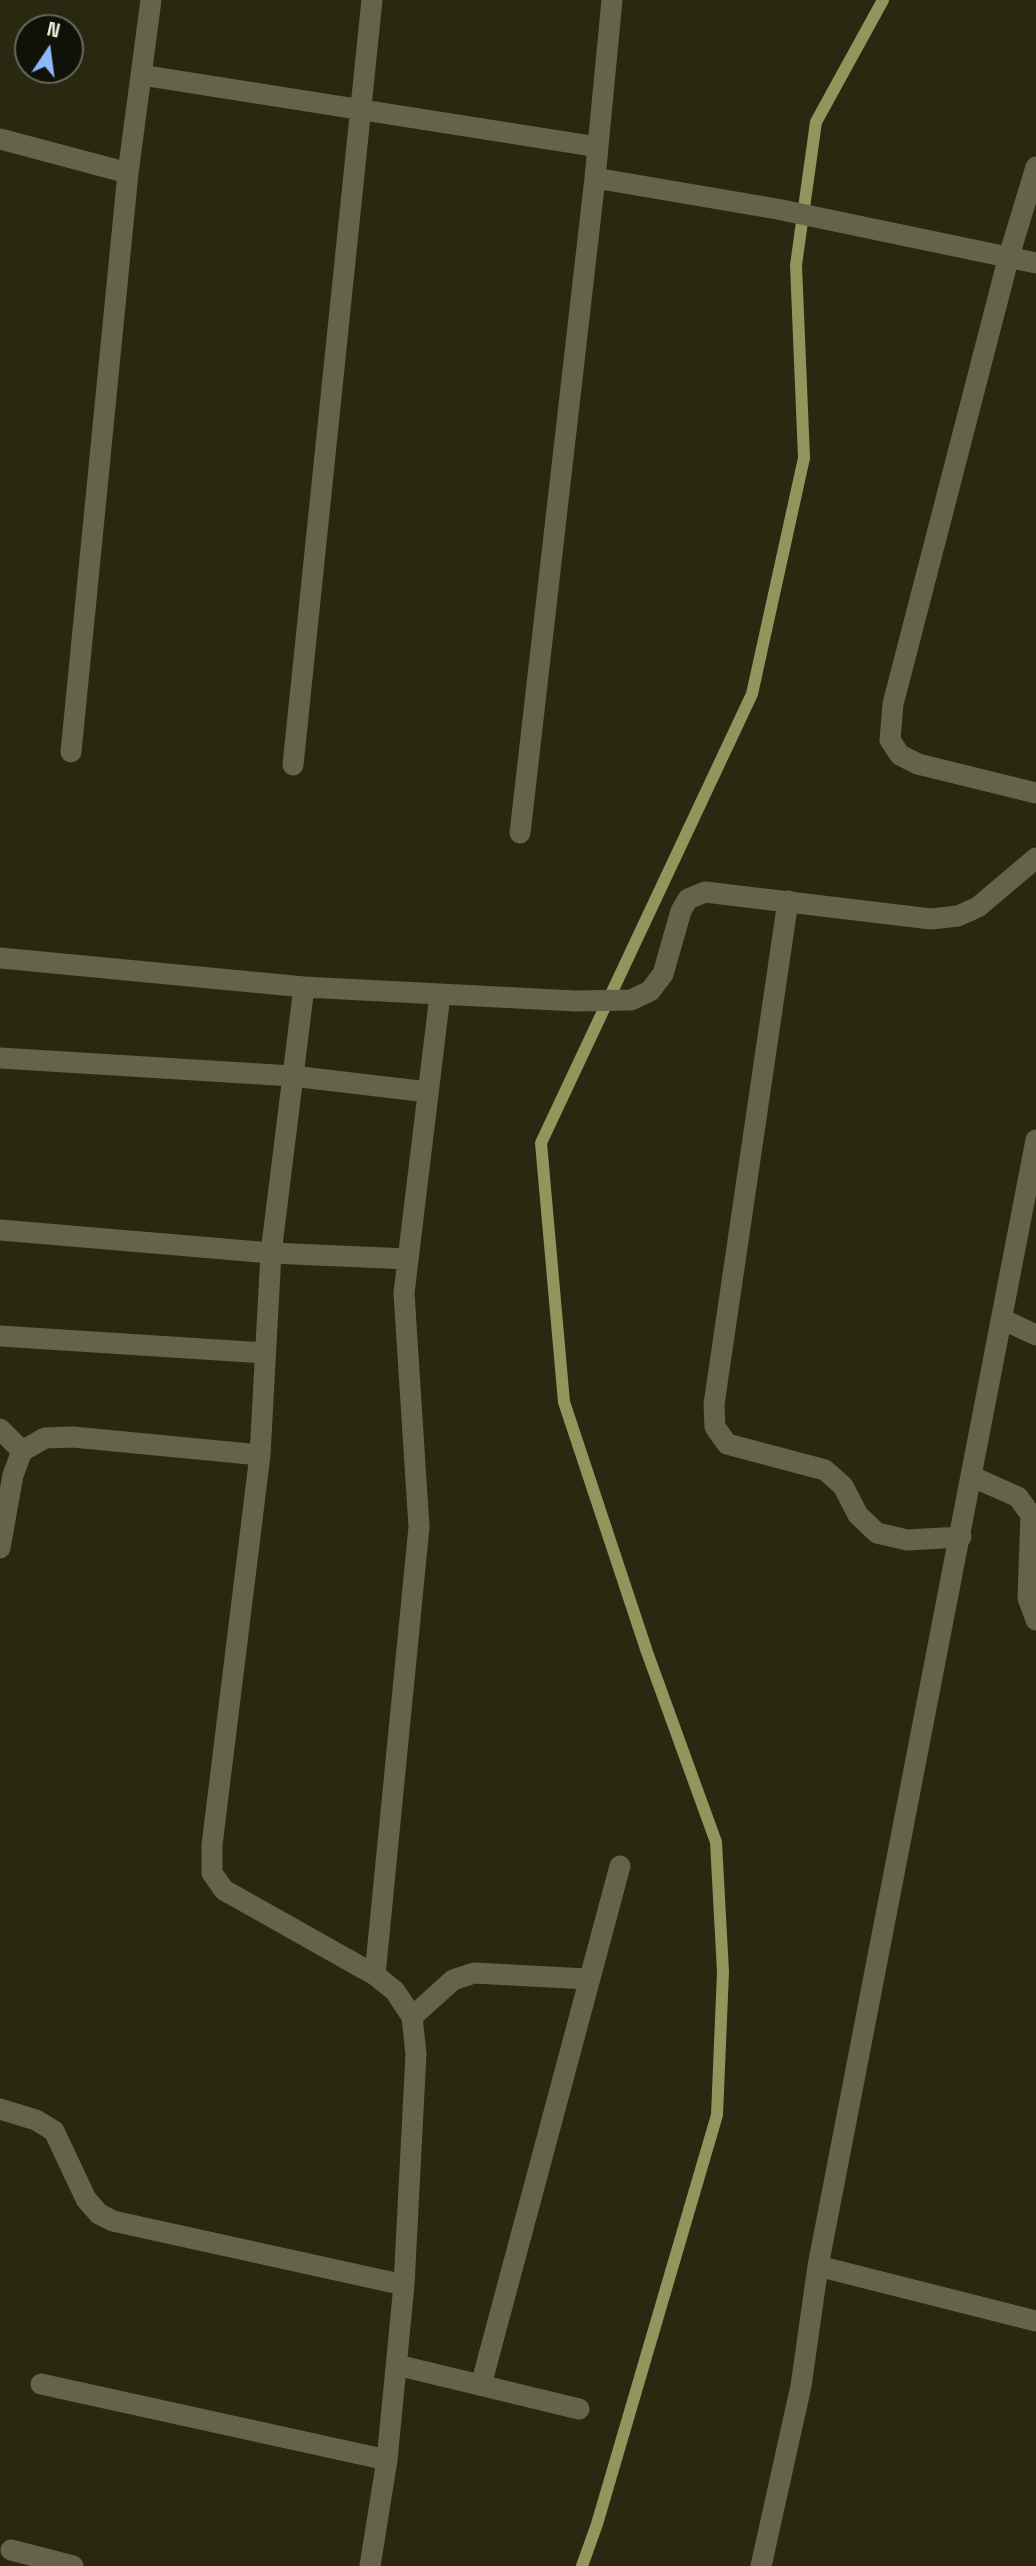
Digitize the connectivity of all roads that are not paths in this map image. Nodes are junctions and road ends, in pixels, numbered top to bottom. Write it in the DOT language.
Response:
graph roads {
  1 [pos="151,0"];
  2 [pos="372,0"];
  3 [pos="612,0"];
  4 [pos="141,75"];
  5 [pos="359,109"];
  6 [pos="0,139"];
  7 [pos="598,146"];
  8 [pos="1036,167"];
  9 [pos="128,173"];
  10 [pos="595,178"];
  11 [pos="1009,256"];
  12 [pos="1036,263"];
  13 [pos="71,752"];
  14 [pos="293,765"];
  15 [pos="1036,793"];
  16 [pos="520,833"];
  17 [pos="1036,858"];
  18 [pos="788,901"];
  19 [pos="0,958"];
  20 [pos="304,987"];
  21 [pos="440,995"];
  22 [pos="0,1058"];
  23 [pos="292,1076"];
  24 [pos="428,1092"];
  25 [pos="1036,1140"];
  26 [pos="0,1230"];
  27 [pos="271,1253"];
  28 [pos="408,1259"];
  29 [pos="1002,1320"];
  30 [pos="1036,1335"];
  31 [pos="0,1336"];
  32 [pos="265,1353"];
  33 [pos="0,1429"];
  34 [pos="22,1451"];
  35 [pos="260,1455"];
  36 [pos="973,1477"];
  37 [pos="961,1537"];
  38 [pos="0,1548"];
  39 [pos="1036,1620"];
  40 [pos="620,1866"];
  41 [pos="375,1975"];
  42 [pos="587,1979"];
  43 [pos="412,2017"];
  44 [pos="0,2109"];
  45 [pos="818,2266"];
  46 [pos="404,2284"];
  47 [pos="1036,2321"];
  48 [pos="397,2365"];
  49 [pos="41,2384"];
  50 [pos="481,2385"];
  51 [pos="579,2409"];
  52 [pos="387,2460"];
  53 [pos="11,2550"];
  54 [pos="73,2566"];
  55 [pos="370,2566"];
  56 [pos="761,2566"];
  1 -- 4 [label="street"];
  2 -- 5 [label="street"];
  3 -- 7 [label="street"];
  4 -- 5 [label="street"];
  4 -- 9 [label="street"];
  5 -- 7 [label="street"];
  5 -- 14 [label="street"];
  6 -- 9 [label="street"];
  7 -- 10 [label="street"];
  8 -- 11 [label="street"];
  9 -- 13 [label="street"];
  10 -- 11 [label="street"];
  10 -- 16 [label="street"];
  11 -- 12 [label="street"];
  11 -- 15 [label="street"];
  17 -- 18 [label="street"];
  18 -- 21 [label="street"];
  18 -- 37 [label="street"];
  19 -- 20 [label="street"];
  20 -- 21 [label="street"];
  20 -- 23 [label="street"];
  21 -- 24 [label="street"];
  22 -- 23 [label="street"];
  23 -- 24 [label="street"];
  23 -- 27 [label="street"];
  24 -- 28 [label="street"];
  25 -- 29 [label="street"];
  26 -- 27 [label="street"];
  27 -- 28 [label="street"];
  27 -- 32 [label="street"];
  28 -- 41 [label="street"];
  29 -- 30 [label="street"];
  29 -- 36 [label="street"];
  31 -- 32 [label="street"];
  32 -- 35 [label="street"];
  33 -- 34 [label="street"];
  34 -- 35 [label="street"];
  34 -- 38 [label="street"];
  35 -- 41 [label="street"];
  36 -- 37 [label="street"];
  36 -- 39 [label="street"];
  37 -- 45 [label="street"];
  40 -- 42 [label="street"];
  41 -- 43 [label="street"];
  42 -- 43 [label="street"];
  42 -- 50 [label="street"];
  43 -- 46 [label="street"];
  44 -- 46 [label="street"];
  45 -- 47 [label="street"];
  45 -- 56 [label="street"];
  46 -- 48 [label="street"];
  48 -- 50 [label="street"];
  48 -- 52 [label="street"];
  49 -- 52 [label="street"];
  50 -- 51 [label="street"];
  52 -- 55 [label="street"];
  53 -- 54 [label="street"];
}
